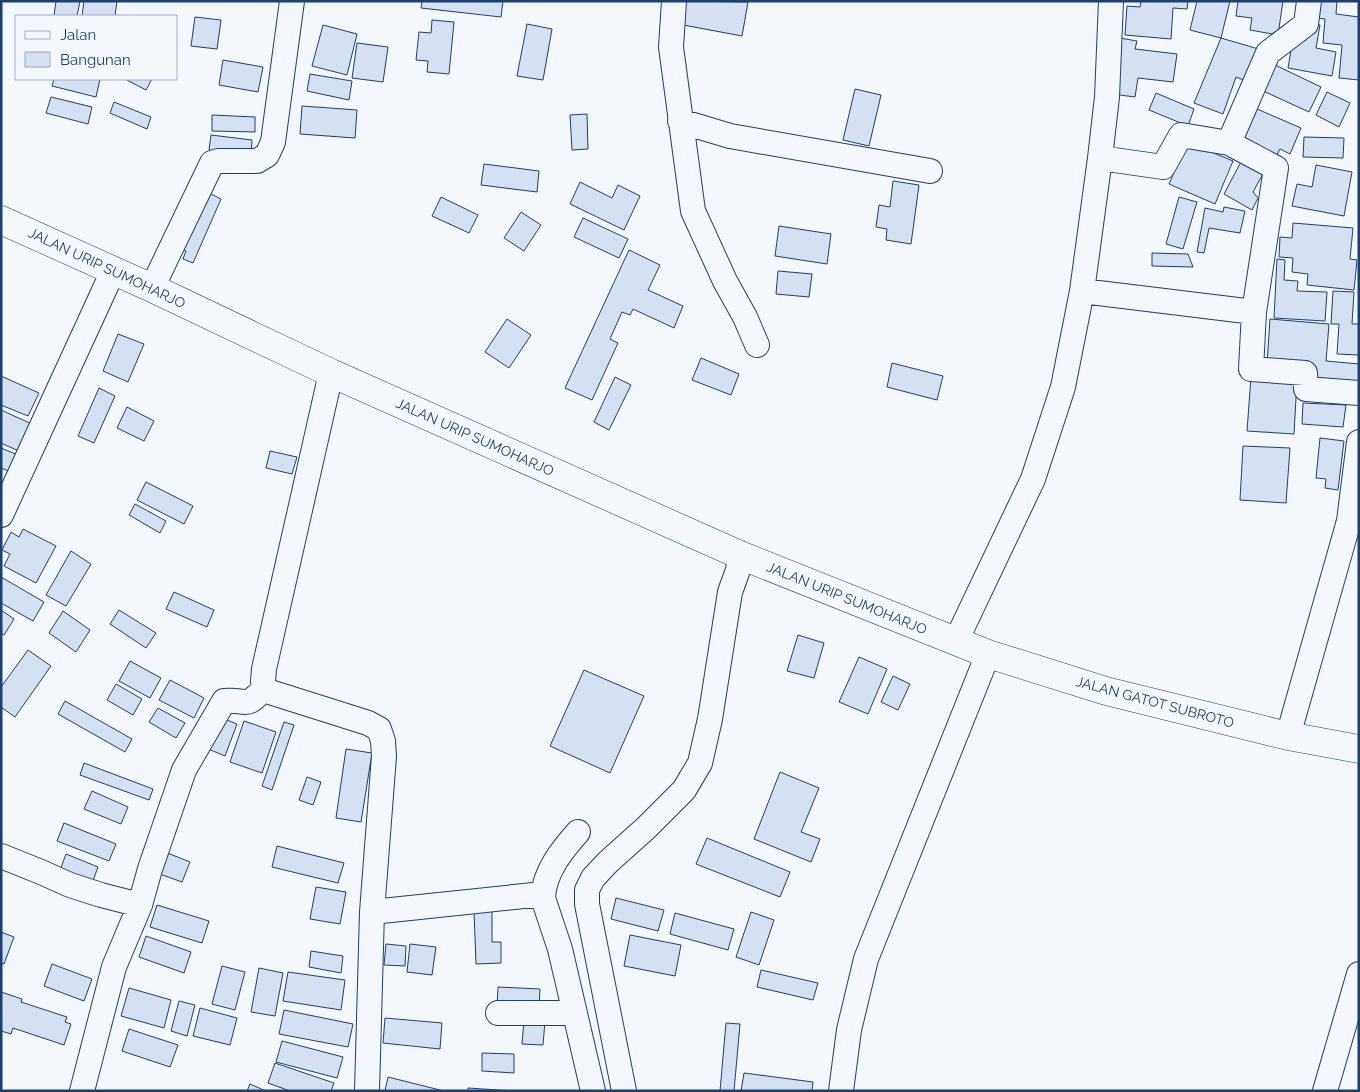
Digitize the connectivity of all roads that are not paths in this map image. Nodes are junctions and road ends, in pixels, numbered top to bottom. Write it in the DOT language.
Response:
graph roads {
  1 [pos="292,1"];
  2 [pos="674,1"];
  3 [pos="1111,1"];
  4 [pos="1308,1"];
  5 [pos="688,124"];
  6 [pos="1229,143"];
  7 [pos="1100,158"];
  8 [pos="930,171"];
  9 [pos="1,220"];
  10 [pos="114,271"];
  11 [pos="152,288"];
  12 [pos="1082,291"];
  13 [pos="1254,312"];
  14 [pos="757,345"];
  15 [pos="331,373"];
  16 [pos="1359,393"];
  17 [pos="1359,442"];
  18 [pos="1,515"];
  19 [pos="740,556"];
  20 [pos="956,641"];
  21 [pos="988,654"];
  22 [pos="264,689"];
  23 [pos="1288,736"];
  24 [pos="1359,749"];
  25 [pos="578,832"];
  26 [pos="1,856"];
  27 [pos="543,894"];
  28 [pos="140,905"];
  29 [pos="372,912"];
  30 [pos="1359,974"];
  31 [pos="587,1004"];
  32 [pos="498,1013"];
  33 [pos="82,1091"];
  34 [pos="367,1091"];
  35 [pos="593,1091"];
  36 [pos="624,1091"];
  37 [pos="841,1091"];
  38 [pos="1325,1091"];
  1 -- 11 [label="street"];
  2 -- 5 [label="street"];
  3 -- 7 [label="street"];
  4 -- 6 [label="street"];
  5 -- 8 [label="street"];
  5 -- 14 [label="street"];
  6 -- 7 [label="street"];
  6 -- 13 [label="street"];
  7 -- 12 [label="street"];
  9 -- 10 [label="main road, JALAN URIP SUMOHARJO"];
  10 -- 11 [label="main road, JALAN URIP SUMOHARJO"];
  10 -- 18 [label="street"];
  11 -- 15 [label="main road, JALAN URIP SUMOHARJO"];
  12 -- 13 [label="street"];
  12 -- 20 [label="street"];
  13 -- 16 [label="street"];
  15 -- 19 [label="main road, JALAN URIP SUMOHARJO"];
  15 -- 22 [label="street"];
  17 -- 23 [label="street"];
  19 -- 20 [label="main road, JALAN URIP SUMOHARJO"];
  19 -- 31 [label="street"];
  20 -- 21 [label="main road, JALAN GATOT SUBROTO"];
  21 -- 23 [label="main road, JALAN GATOT SUBROTO"];
  21 -- 37 [label="street"];
  22 -- 28 [label="street"];
  22 -- 29 [label="street"];
  23 -- 24 [label="main road, JALAN GATOT SUBROTO"];
  25 -- 27 [label="street"];
  26 -- 28 [label="street"];
  27 -- 29 [label="street"];
  27 -- 31 [label="street"];
  28 -- 33 [label="street"];
  29 -- 34 [label="street"];
  30 -- 38 [label="street"];
  31 -- 32 [label="street"];
  31 -- 35 [label="street"];
  31 -- 36 [label="street"];
}
